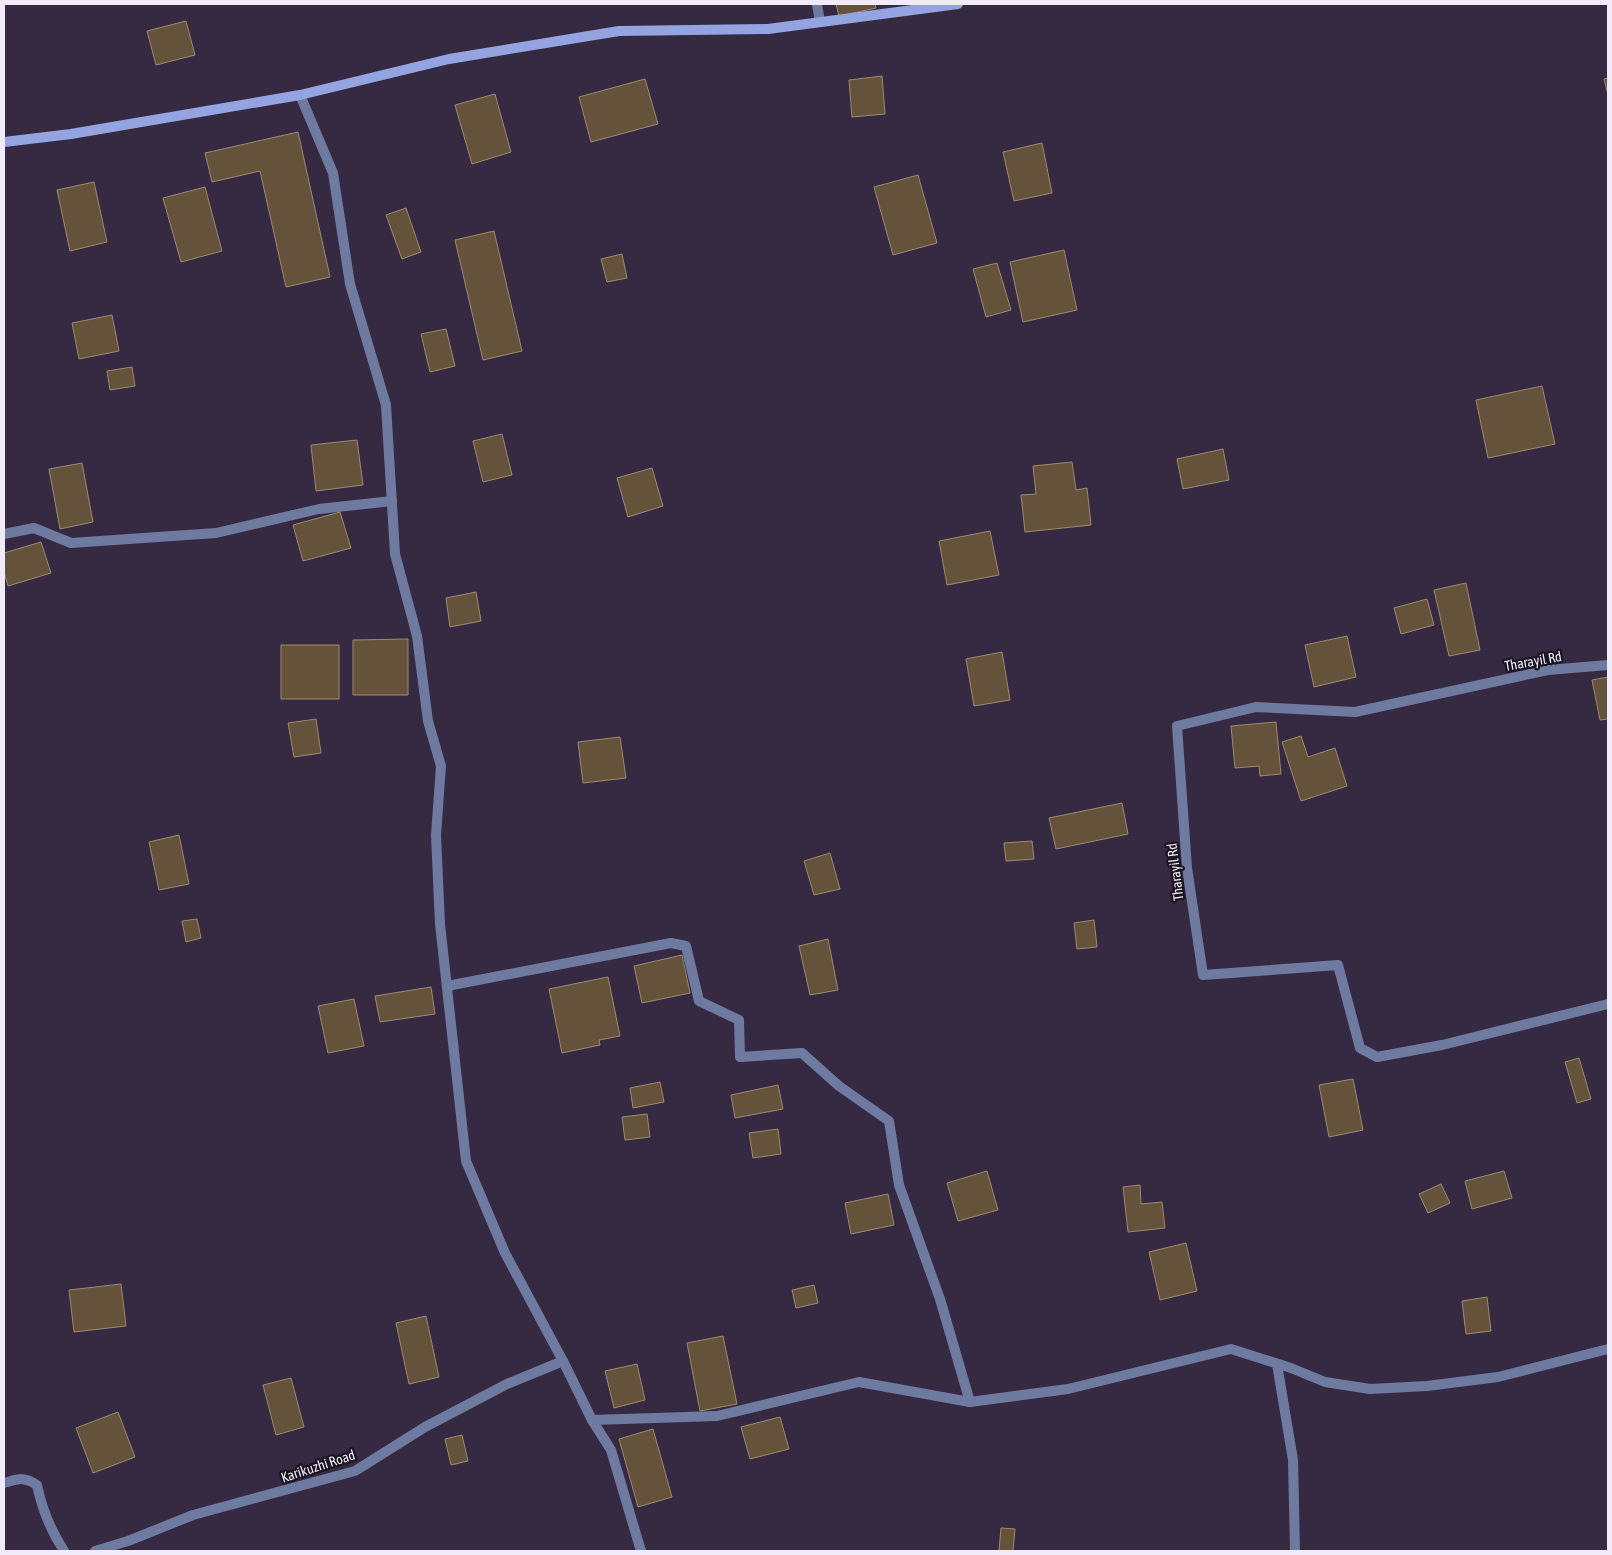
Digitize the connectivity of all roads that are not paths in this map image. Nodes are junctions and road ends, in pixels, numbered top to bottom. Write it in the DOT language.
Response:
graph roads {
  1 [pos="817,4"];
  2 [pos="958,4"];
  3 [pos="820,22"];
  4 [pos="300,95"];
  5 [pos="4,142"];
  6 [pos="392,502"];
  7 [pos="4,534"];
  8 [pos="1608,665"];
  9 [pos="447,986"];
  10 [pos="1608,1004"];
  11 [pos="1608,1349"];
  12 [pos="563,1361"];
  13 [pos="1277,1364"];
  14 [pos="970,1402"];
  15 [pos="592,1420"];
  16 [pos="4,1483"];
  17 [pos="64,1551"];
  18 [pos="95,1551"];
  19 [pos="641,1551"];
  20 [pos="1295,1551"];
  1 -- 3 [label="street"];
  2 -- 3 [label="main road"];
  3 -- 4 [label="main road"];
  4 -- 5 [label="main road"];
  4 -- 6 [label="street"];
  6 -- 7 [label="street"];
  6 -- 9 [label="street"];
  8 -- 10 [label="street, Tharayil Rd"];
  9 -- 12 [label="street"];
  9 -- 14 [label="street"];
  11 -- 13 [label="street"];
  12 -- 15 [label="street"];
  12 -- 18 [label="street, Karikuzhi Road"];
  13 -- 14 [label="street"];
  13 -- 20 [label="street"];
  14 -- 15 [label="street"];
  15 -- 19 [label="street"];
  16 -- 17 [label="street"];
}
